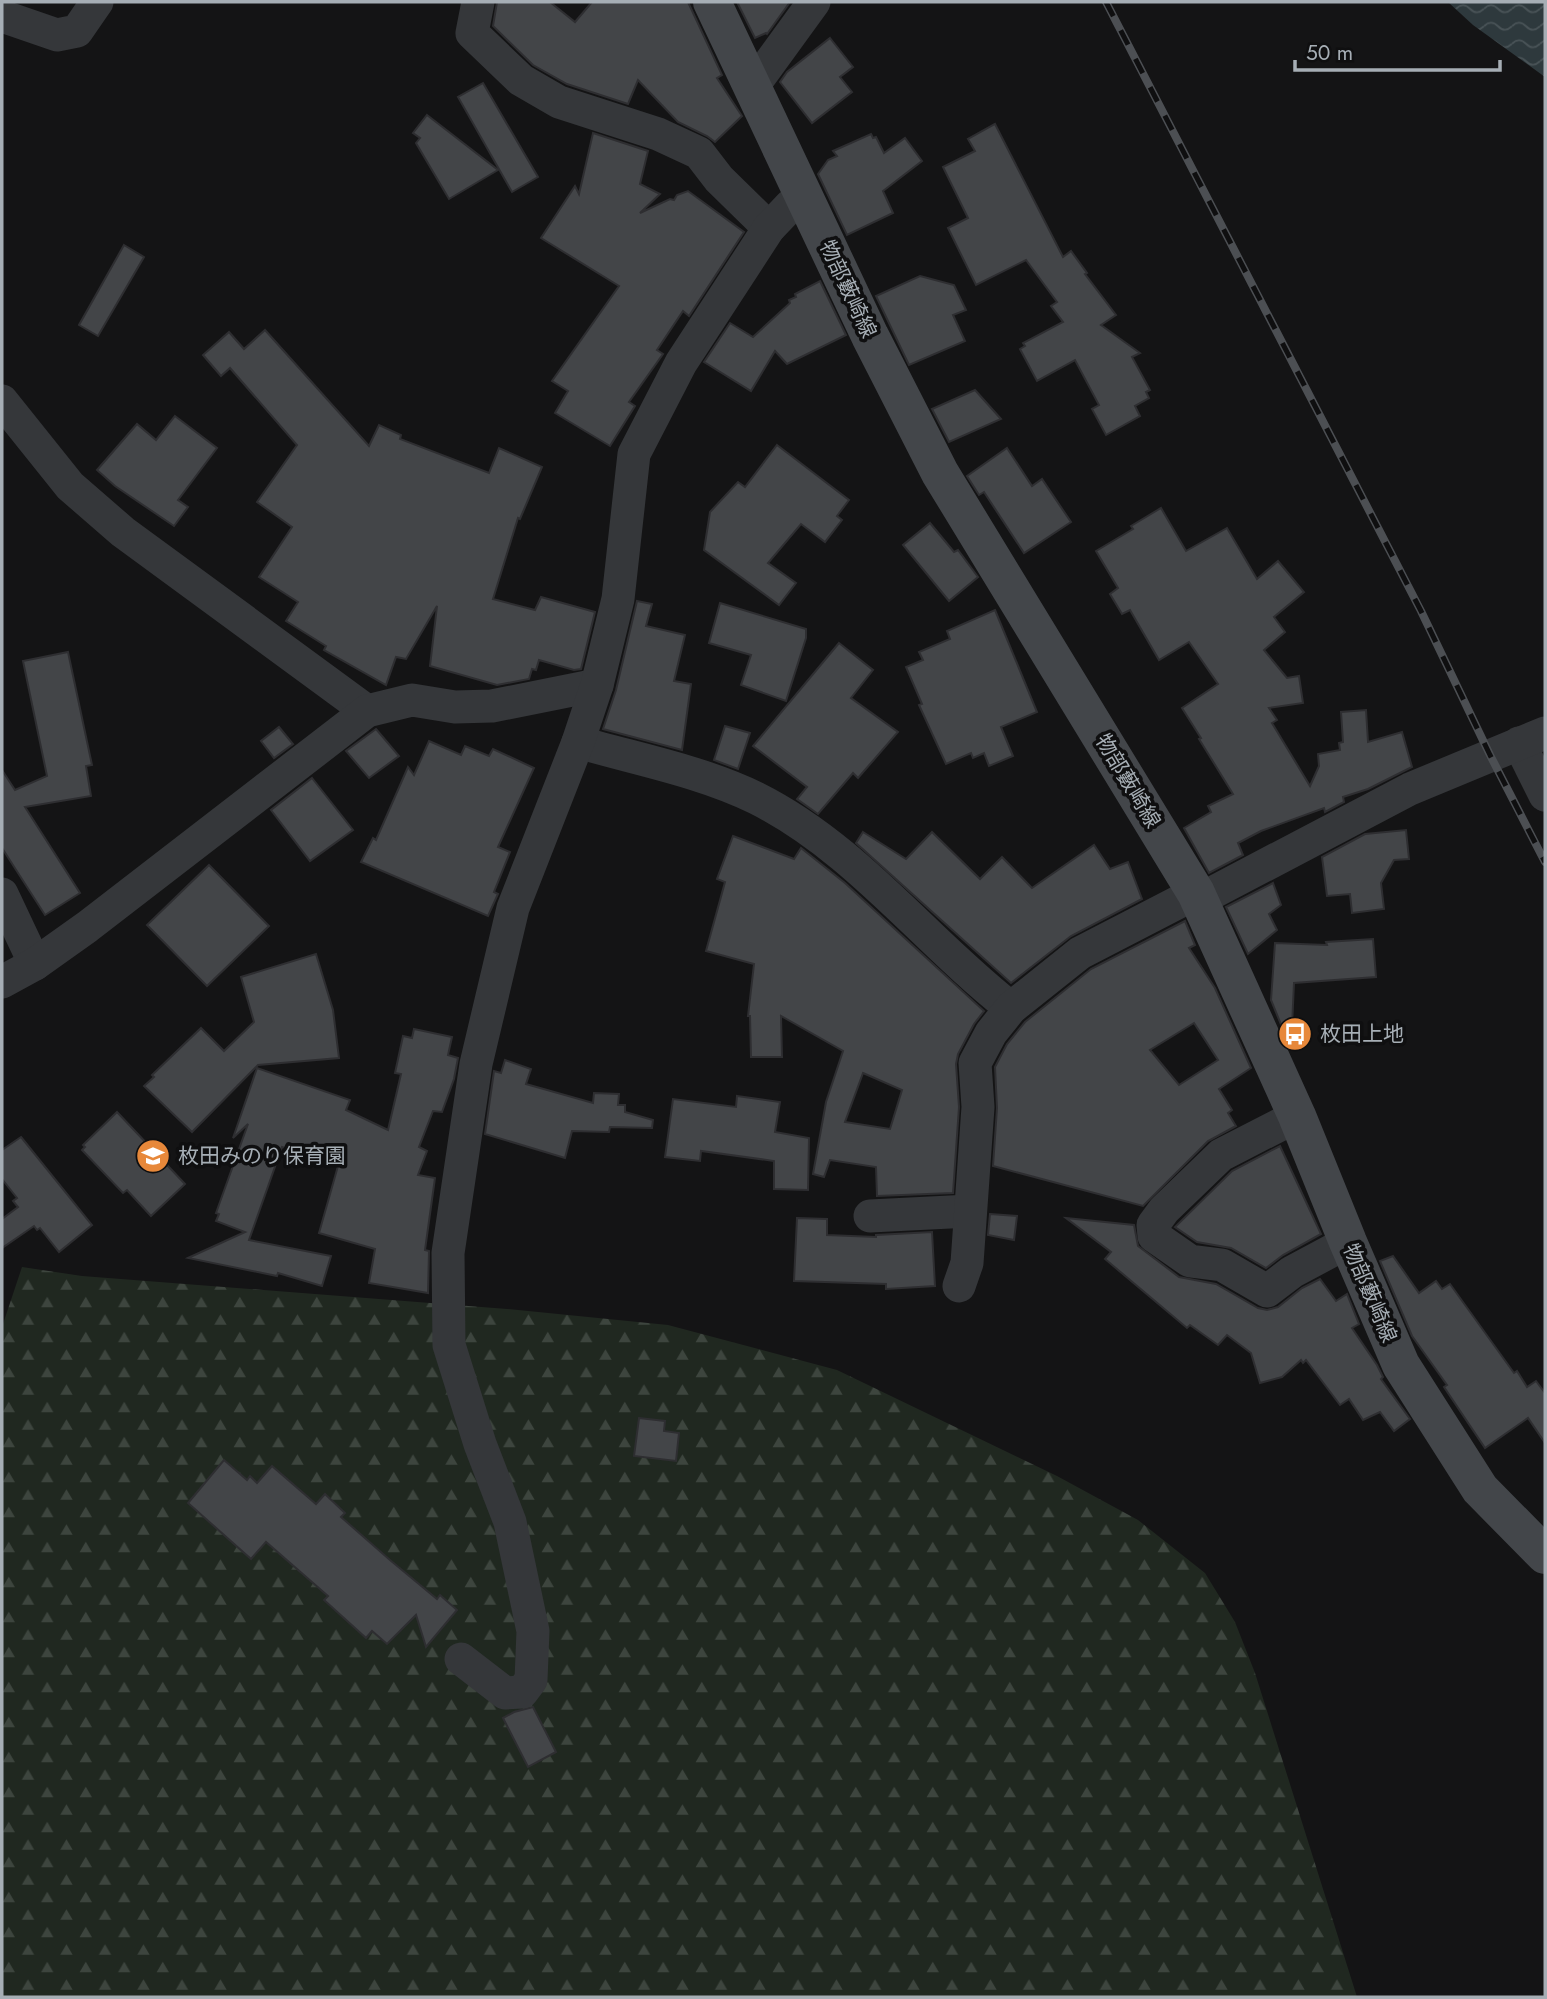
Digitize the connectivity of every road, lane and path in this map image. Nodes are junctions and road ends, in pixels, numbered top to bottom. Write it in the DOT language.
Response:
graph roads {
  1 [pos="97,2"];
  2 [pos="478,2"];
  3 [pos="712,2"];
  4 [pos="814,2"];
  5 [pos="2,16"];
  6 [pos="753,86"];
  7 [pos="806,197"];
  8 [pos="769,229"];
  9 [pos="2,401"];
  10 [pos="597,685"];
  11 [pos="368,711"];
  12 [pos="1532,738"];
  13 [pos="578,742"];
  14 [pos="1545,795"];
  15 [pos="1196,893"];
  16 [pos="2,894"];
  17 [pos="35,964"];
  18 [pos="2,982"];
  19 [pos="1011,1008"];
  20 [pos="1297,1116"];
  21 [pos="971,1211"];
  22 [pos="870,1216"];
  23 [pos="1348,1242"];
  24 [pos="958,1286"];
  25 [pos="1545,1555"];
  26 [pos="461,1659"];
  1 -- 5 [label="street"];
  2 -- 8 [label="street"];
  3 -- 6 [label="main road, 物部藪崎線"];
  4 -- 6 [label="street"];
  6 -- 7 [label="main road, 物部藪崎線"];
  7 -- 8 [label="street"];
  7 -- 15 [label="main road, 物部藪崎線"];
  8 -- 10 [label="street"];
  9 -- 11 [label="street"];
  10 -- 11 [label="street"];
  10 -- 13 [label="street"];
  11 -- 17 [label="street"];
  12 -- 14 [label="street"];
  12 -- 15 [label="street"];
  13 -- 19 [label="street"];
  13 -- 26 [label="street"];
  15 -- 19 [label="street"];
  15 -- 20 [label="main road, 物部藪崎線"];
  16 -- 17 [label="street"];
  17 -- 18 [label="street"];
  19 -- 21 [label="street"];
  20 -- 23 [label="main road, 物部藪崎線"];
  20 -- 23 [label="street"];
  21 -- 22 [label="street"];
  21 -- 24 [label="street"];
  23 -- 25 [label="main road, 物部藪崎線"];
}
